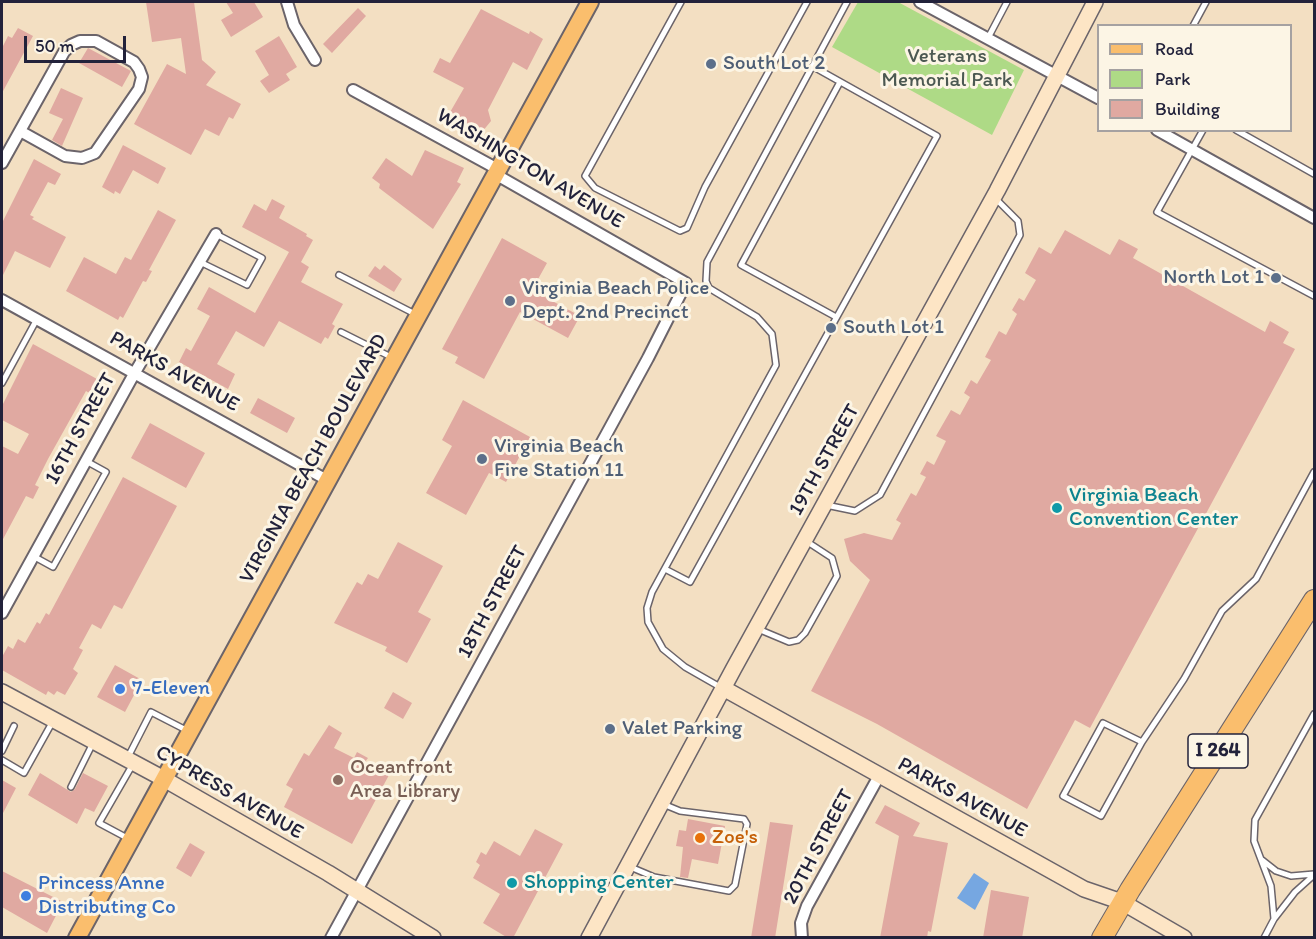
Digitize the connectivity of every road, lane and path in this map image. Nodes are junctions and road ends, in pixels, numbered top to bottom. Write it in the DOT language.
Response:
graph roads {
  1 [pos="287,2"];
  2 [pos="590,2"];
  3 [pos="681,2"];
  4 [pos="807,2"];
  5 [pos="847,2"];
  6 [pos="920,2"];
  7 [pos="1007,2"];
  8 [pos="1095,2"];
  9 [pos="1206,2"];
  10 [pos="1194,24"];
  11 [pos="988,38"];
  12 [pos="315,60"];
  13 [pos="812,66"];
  14 [pos="1058,75"];
  15 [pos="840,82"];
  16 [pos="353,90"];
  17 [pos="1097,97"];
  18 [pos="20,131"];
  19 [pos="1160,132"];
  20 [pos="1202,132"];
  21 [pos="1240,132"];
  22 [pos="1192,150"];
  23 [pos="2,163"];
  24 [pos="497,171"];
  25 [pos="1314,174"];
  26 [pos="994,197"];
  27 [pos="1314,218"];
  28 [pos="216,234"];
  29 [pos="200,262"];
  30 [pos="339,275"];
  31 [pos="687,283"];
  32 [pos="1314,296"];
  33 [pos="2,300"];
  34 [pos="418,316"];
  35 [pos="836,316"];
  36 [pos="36,319"];
  37 [pos="341,332"];
  38 [pos="395,358"];
  39 [pos="134,374"];
  40 [pos="2,383"];
  41 [pos="86,461"];
  42 [pos="1314,472"];
  43 [pos="327,480"];
  44 [pos="824,505"];
  45 [pos="805,540"];
  46 [pos="33,556"];
  47 [pos="665,569"];
  48 [pos="1314,600"];
  49 [pos="2,613"];
  50 [pos="757,628"];
  51 [pos="723,688"];
  52 [pos="2,692"];
  53 [pos="1314,714"];
  54 [pos="54,720"];
  55 [pos="14,726"];
  56 [pos="190,731"];
  57 [pos="94,741"];
  58 [pos="1142,742"];
  59 [pos="2,751"];
  60 [pos="2,760"];
  61 [pos="130,761"];
  62 [pos="879,776"];
  63 [pos="164,779"];
  64 [pos="71,787"];
  65 [pos="662,803"];
  66 [pos="131,840"];
  67 [pos="1260,859"];
  68 [pos="628,865"];
  69 [pos="1314,874"];
  70 [pos="357,891"];
  71 [pos="1122,902"];
  72 [pos="1274,919"];
  73 [pos="77,938"];
  74 [pos="331,938"];
  75 [pos="433,938"];
  76 [pos="589,938"];
  77 [pos="802,938"];
  78 [pos="1102,938"];
  79 [pos="1184,938"];
  80 [pos="1264,938"];
  1 -- 12 [label="street"];
  2 -- 24 [label="main road, VIRGINIA BEACH BOULEVARD"];
  3 -- 4 [label="lane"];
  5 -- 13 [label="lane"];
  6 -- 11 [label="street"];
  7 -- 11 [label="lane"];
  8 -- 14 [label="street, 19TH STREET"];
  9 -- 10 [label="lane"];
  11 -- 14 [label="street"];
  13 -- 15 [label="lane"];
  13 -- 47 [label="lane"];
  14 -- 17 [label="street"];
  14 -- 26 [label="street, 19TH STREET"];
  15 -- 35 [label="lane"];
  15 -- 35 [label="lane"];
  16 -- 24 [label="street, WASHINGTON AVENUE"];
  18 -- 18 [label="street"];
  18 -- 23 [label="street"];
  19 -- 22 [label="street"];
  20 -- 22 [label="lane"];
  21 -- 25 [label="lane"];
  22 -- 27 [label="street"];
  22 -- 32 [label="lane"];
  24 -- 31 [label="street, WASHINGTON AVENUE"];
  24 -- 34 [label="main road, VIRGINIA BEACH BOULEVARD"];
  26 -- 44 [label="street, 19TH STREET"];
  26 -- 44 [label="lane"];
  28 -- 29 [label="street, 16TH STREET"];
  28 -- 29 [label="lane"];
  29 -- 39 [label="street, 16TH STREET"];
  30 -- 34 [label="lane"];
  31 -- 70 [label="street, 18TH STREET"];
  33 -- 36 [label="street, PARKS AVENUE"];
  34 -- 38 [label="main road, VIRGINIA BEACH BOULEVARD"];
  35 -- 47 [label="lane"];
  36 -- 39 [label="street, PARKS AVENUE"];
  36 -- 40 [label="lane"];
  37 -- 38 [label="lane"];
  38 -- 43 [label="main road, VIRGINIA BEACH BOULEVARD"];
  39 -- 41 [label="street, 16TH STREET"];
  39 -- 43 [label="street, PARKS AVENUE"];
  41 -- 46 [label="street, 16TH STREET"];
  41 -- 46 [label="lane"];
  42 -- 58 [label="lane"];
  43 -- 56 [label="main road, VIRGINIA BEACH BOULEVARD"];
  44 -- 45 [label="street, 19TH STREET"];
  45 -- 50 [label="street, 19TH STREET"];
  45 -- 50 [label="lane"];
  46 -- 49 [label="street, 16TH STREET"];
  47 -- 51 [label="lane"];
  48 -- 71 [label="highway, I 264"];
  50 -- 51 [label="street, 19TH STREET"];
  51 -- 62 [label="street, PARKS AVENUE"];
  51 -- 65 [label="street, 19TH STREET"];
  52 -- 54 [label="street, CYPRESS AVENUE"];
  53 -- 67 [label="lane"];
  54 -- 57 [label="street, CYPRESS AVENUE"];
  54 -- 60 [label="lane"];
  55 -- 59 [label="lane"];
  56 -- 61 [label="lane"];
  56 -- 63 [label="main road, VIRGINIA BEACH BOULEVARD"];
  57 -- 61 [label="street, CYPRESS AVENUE"];
  57 -- 64 [label="lane"];
  58 -- 58 [label="lane"];
  61 -- 63 [label="street, CYPRESS AVENUE"];
  61 -- 66 [label="lane"];
  62 -- 71 [label="street, PARKS AVENUE"];
  62 -- 77 [label="street, 20TH STREET"];
  63 -- 66 [label="main road, VIRGINIA BEACH BOULEVARD"];
  63 -- 70 [label="street, CYPRESS AVENUE"];
  65 -- 68 [label="street, 19TH STREET"];
  65 -- 68 [label="lane"];
  66 -- 73 [label="main road, VIRGINIA BEACH BOULEVARD"];
  67 -- 69 [label="lane"];
  67 -- 72 [label="lane"];
  68 -- 76 [label="street, 19TH STREET"];
  69 -- 72 [label="lane"];
  70 -- 74 [label="street, 18TH STREET"];
  70 -- 75 [label="street, CYPRESS AVENUE"];
  71 -- 78 [label="highway"];
  71 -- 79 [label="street, PARKS AVENUE"];
  72 -- 80 [label="lane"];
}
